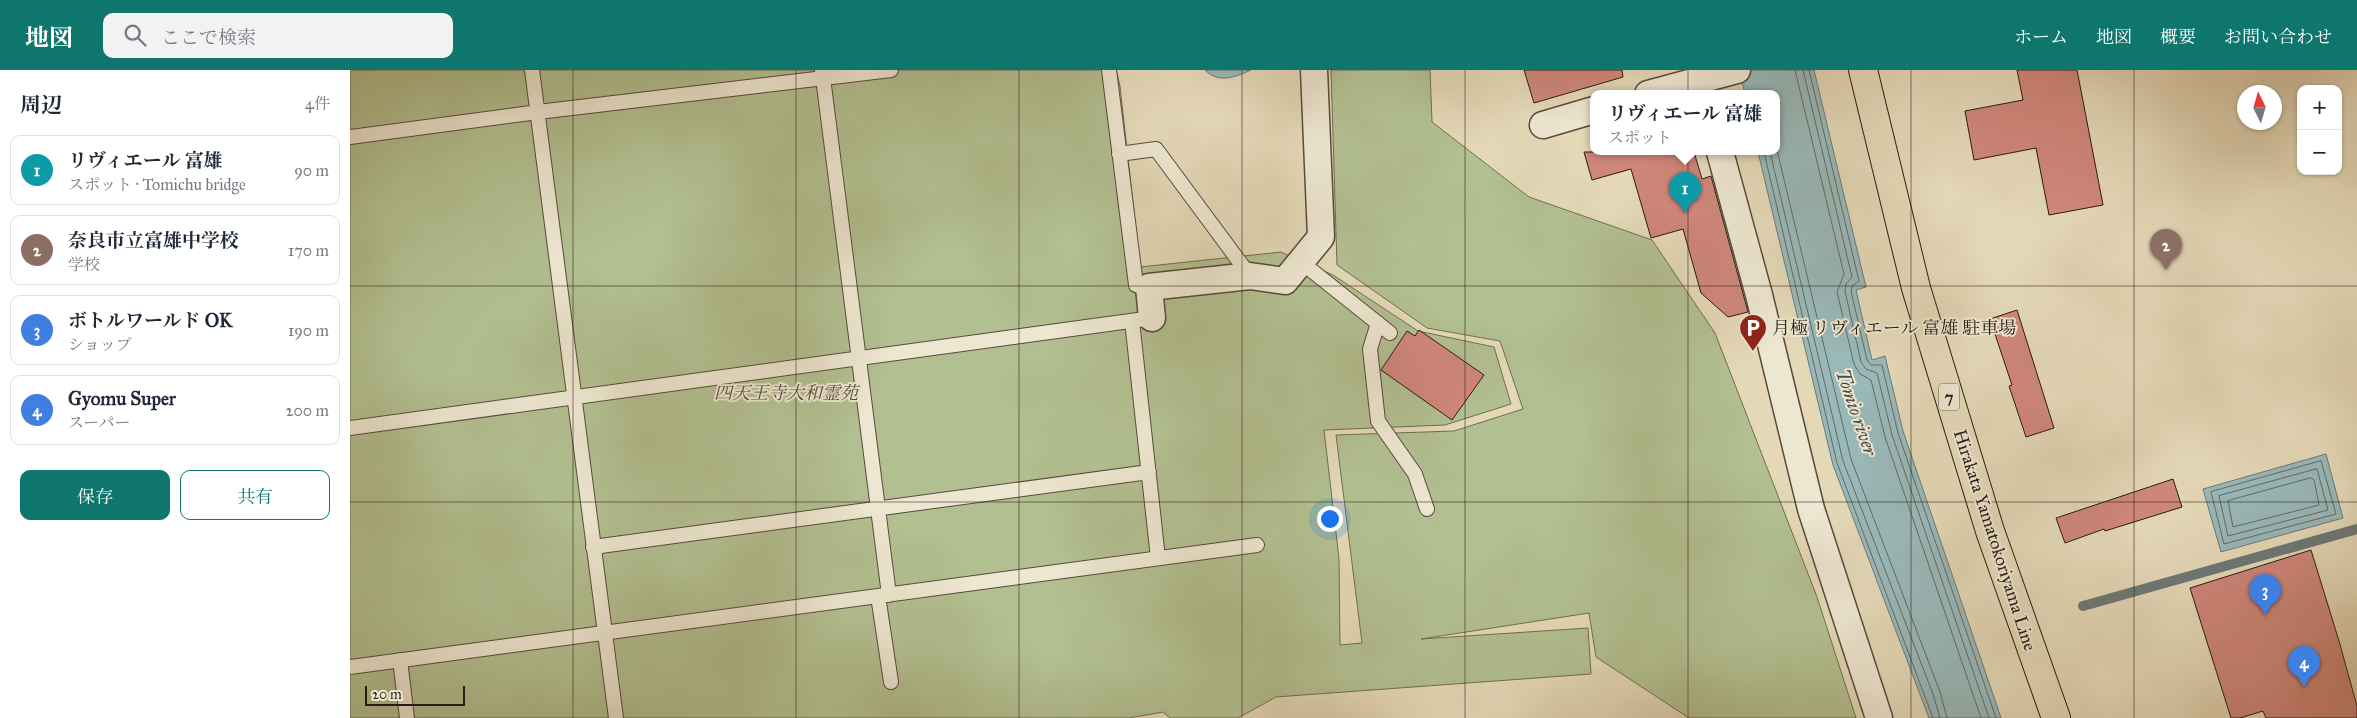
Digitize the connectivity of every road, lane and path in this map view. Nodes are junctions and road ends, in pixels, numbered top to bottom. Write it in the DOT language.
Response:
graph roads {
  1 [pos="532,70"];
  2 [pos="891,70"];
  3 [pos="1108,70"];
  4 [pos="1314,70"];
  5 [pos="1737,70"];
  6 [pos="1863,70"];
  7 [pos="822,74"];
  8 [pos="1702,81"];
  9 [pos="1665,90"];
  10 [pos="1590,111"];
  11 [pos="538,112"];
  12 [pos="1543,125"];
  13 [pos="350,137"];
  14 [pos="1119,154"];
  15 [pos="1721,155"];
  16 [pos="1301,262"];
  17 [pos="1250,276"];
  18 [pos="1149,288"];
  19 [pos="1142,319"];
  20 [pos="1378,323"];
  21 [pos="1390,333"];
  22 [pos="859,359"];
  23 [pos="575,398"];
  24 [pos="350,428"];
  25 [pos="1149,472"];
  26 [pos="878,509"];
  27 [pos="1427,509"];
  28 [pos="1257,545"];
  29 [pos="593,547"];
  30 [pos="1158,558"];
  31 [pos="884,595"];
  32 [pos="605,633"];
  33 [pos="400,660"];
  34 [pos="350,667"];
  35 [pos="891,682"];
  36 [pos="407,718"];
  37 [pos="616,718"];
  38 [pos="1879,718"];
  39 [pos="2056,718"];
  1 -- 11 [label="lane"];
  2 -- 7 [label="lane"];
  3 -- 14 [label="lane"];
  4 -- 16 [label="street"];
  5 -- 8 [label="street"];
  6 -- 39 [label="main road, Hirakata Yamatokoriyama Line / 7"];
  7 -- 11 [label="lane"];
  7 -- 22 [label="lane"];
  8 -- 9 [label="street"];
  10 -- 12 [label="street"];
  11 -- 13 [label="lane"];
  11 -- 23 [label="lane"];
  14 -- 17 [label="lane"];
  14 -- 18 [label="lane"];
  15 -- 38 [label="street"];
  16 -- 17 [label="street"];
  16 -- 20 [label="lane"];
  17 -- 18 [label="street"];
  18 -- 19 [label="street"];
  19 -- 22 [label="lane"];
  19 -- 25 [label="lane"];
  20 -- 21 [label="lane"];
  20 -- 27 [label="lane"];
  22 -- 23 [label="lane"];
  22 -- 26 [label="lane"];
  23 -- 24 [label="lane"];
  23 -- 29 [label="lane"];
  25 -- 26 [label="lane"];
  25 -- 30 [label="lane"];
  26 -- 29 [label="lane"];
  26 -- 31 [label="lane"];
  28 -- 30 [label="lane"];
  29 -- 32 [label="lane"];
  30 -- 31 [label="lane"];
  31 -- 32 [label="lane"];
  31 -- 35 [label="lane"];
  32 -- 33 [label="lane"];
  32 -- 37 [label="lane"];
  33 -- 34 [label="lane"];
  33 -- 36 [label="lane"];
}
